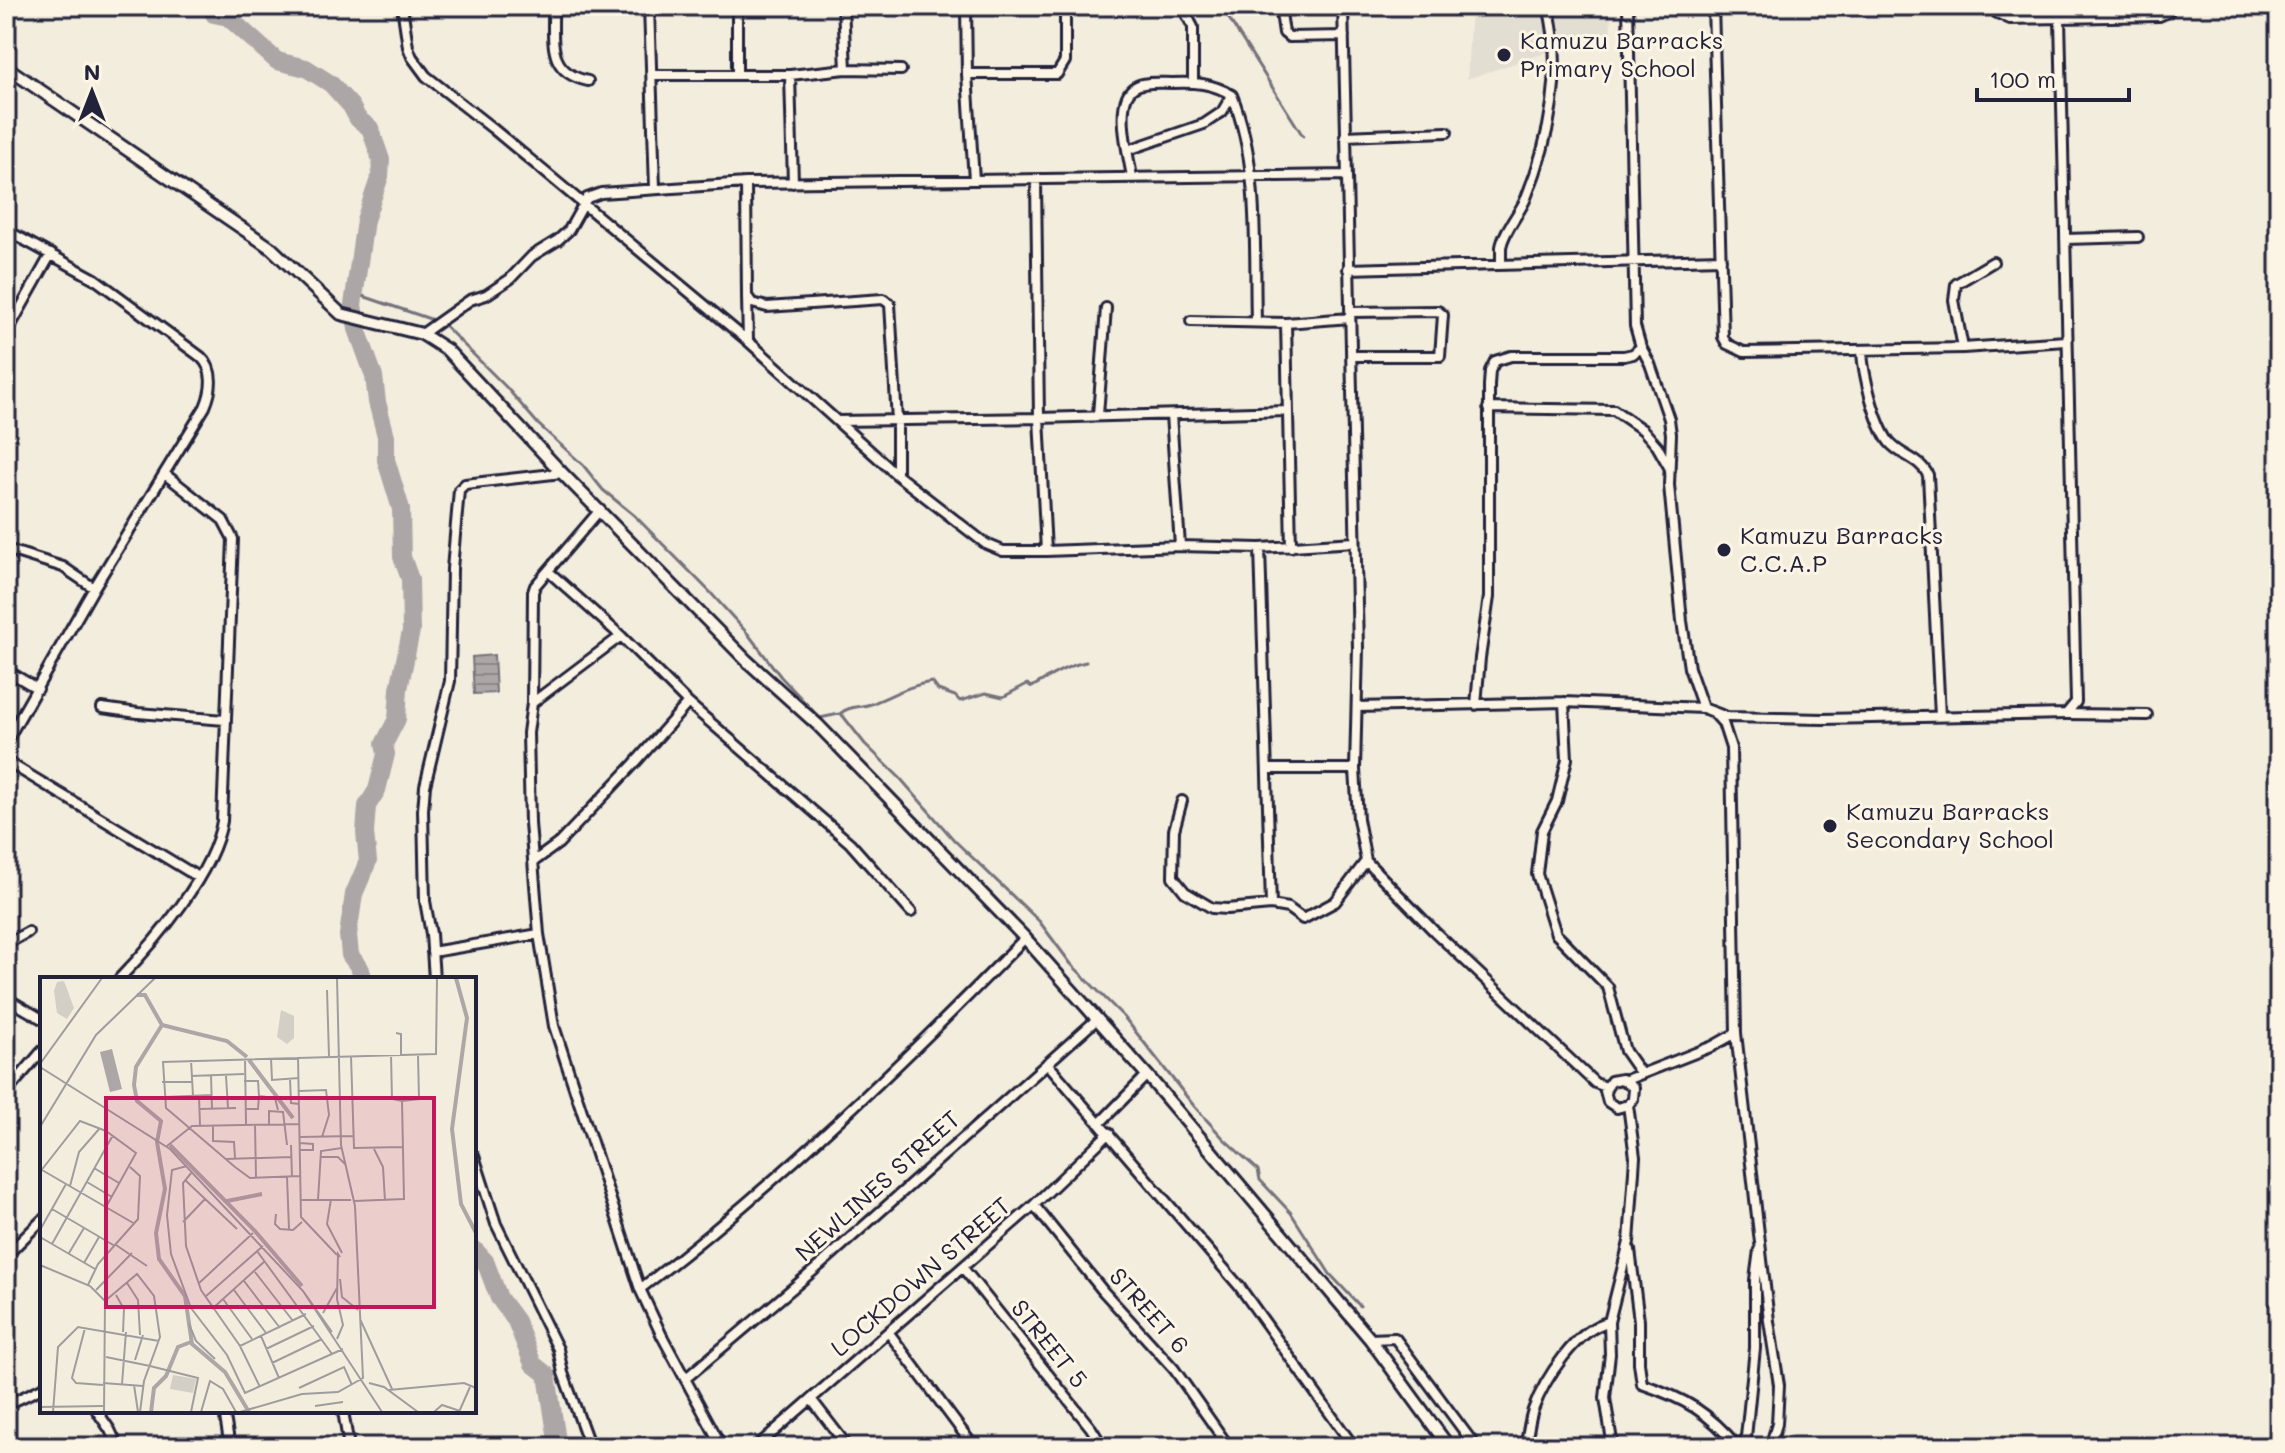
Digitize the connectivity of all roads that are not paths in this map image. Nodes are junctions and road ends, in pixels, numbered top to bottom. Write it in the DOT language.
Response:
graph roads {
  1 [pos="402,6"];
  2 [pos="553,6"];
  3 [pos="649,6"];
  4 [pos="737,6"];
  5 [pos="843,6"];
  6 [pos="966,6"];
  7 [pos="1065,6"];
  8 [pos="1182,6"];
  9 [pos="1280,6"];
  10 [pos="1343,6"];
  11 [pos="1548,6"];
  12 [pos="1628,6"];
  13 [pos="1713,6"];
  14 [pos="1993,6"];
  15 [pos="2172,6"];
  16 [pos="2060,19"];
  17 [pos="1344,36"];
  18 [pos="6,67"];
  19 [pos="846,69"];
  20 [pos="901,70"];
  21 [pos="737,73"];
  22 [pos="967,74"];
  23 [pos="652,75"];
  24 [pos="790,75"];
  25 [pos="588,81"];
  26 [pos="1193,82"];
  27 [pos="1232,95"];
  28 [pos="1447,132"];
  29 [pos="1345,136"];
  30 [pos="1128,150"];
  31 [pos="1346,175"];
  32 [pos="1132,177"];
  33 [pos="1250,177"];
  34 [pos="974,180"];
  35 [pos="1036,181"];
  36 [pos="746,183"];
  37 [pos="793,183"];
  38 [pos="655,188"];
  39 [pos="583,205"];
  40 [pos="6,230"];
  41 [pos="2138,237"];
  42 [pos="2065,239"];
  43 [pos="51,254"];
  44 [pos="1721,259"];
  45 [pos="1635,261"];
  46 [pos="1993,262"];
  47 [pos="1501,265"];
  48 [pos="1348,269"];
  49 [pos="747,296"];
  50 [pos="1106,308"];
  51 [pos="1350,315"];
  52 [pos="1191,321"];
  53 [pos="1256,321"];
  54 [pos="1286,323"];
  55 [pos="6,334"];
  56 [pos="422,334"];
  57 [pos="748,341"];
  58 [pos="2066,341"];
  59 [pos="1641,347"];
  60 [pos="1963,348"];
  61 [pos="1862,351"];
  62 [pos="1351,356"];
  63 [pos="1488,408"];
  64 [pos="1288,411"];
  65 [pos="1098,415"];
  66 [pos="1171,415"];
  67 [pos="1039,418"];
  68 [pos="837,421"];
  69 [pos="897,421"];
  70 [pos="1669,468"];
  71 [pos="562,473"];
  72 [pos="166,475"];
  73 [pos="897,475"];
  74 [pos="600,510"];
  75 [pos="1355,542"];
  76 [pos="1180,546"];
  77 [pos="1291,547"];
  78 [pos="1260,548"];
  79 [pos="6,549"];
  80 [pos="1046,551"];
  81 [pos="548,571"];
  82 [pos="94,588"];
  83 [pos="621,636"];
  84 [pos="6,670"];
  85 [pos="38,689"];
  86 [pos="1564,702"];
  87 [pos="532,703"];
  88 [pos="688,703"];
  89 [pos="1476,705"];
  90 [pos="1357,707"];
  91 [pos="102,708"];
  92 [pos="1703,708"];
  93 [pos="1715,714"];
  94 [pos="2066,714"];
  95 [pos="2147,715"];
  96 [pos="1940,716"];
  97 [pos="225,720"];
  98 [pos="6,742"];
  99 [pos="6,761"];
  100 [pos="1267,769"];
  101 [pos="1355,769"];
  102 [pos="1182,801"];
  103 [pos="1366,861"];
  104 [pos="533,862"];
  105 [pos="198,877"];
  106 [pos="1271,905"];
  107 [pos="911,912"];
  108 [pos="28,932"];
  109 [pos="539,934"];
  110 [pos="1025,938"];
  111 [pos="6,944"];
  112 [pos="432,952"];
  113 [pos="121,977"];
  114 [pos="434,977"];
  115 [pos="6,998"];
  116 [pos="40,1018"];
  117 [pos="1096,1020"];
  118 [pos="1736,1033"];
  119 [pos="40,1053"];
  120 [pos="1047,1063"];
  121 [pos="1641,1074"];
  122 [pos="1147,1075"];
  123 [pos="1626,1080"];
  124 [pos="1606,1087"];
  125 [pos="6,1093"];
  126 [pos="1628,1105"];
  127 [pos="1100,1123"];
  128 [pos="1109,1133"];
  129 [pos="476,1162"];
  130 [pos="1034,1205"];
  131 [pos="40,1222"];
  132 [pos="1761,1237"];
  133 [pos="1629,1242"];
  134 [pos="6,1256"];
  135 [pos="963,1268"];
  136 [pos="640,1289"];
  137 [pos="1609,1322"];
  138 [pos="889,1333"];
  139 [pos="1370,1339"];
  140 [pos="685,1379"];
  141 [pos="40,1389"];
  142 [pos="811,1399"];
  143 [pos="6,1405"];
  144 [pos="98,1413"];
  145 [pos="224,1413"];
  146 [pos="343,1413"];
  147 [pos="118,1447"];
  148 [pos="230,1447"];
  149 [pos="349,1447"];
  150 [pos="590,1447"];
  151 [pos="722,1447"];
  152 [pos="756,1447"];
  153 [pos="848,1447"];
  154 [pos="974,1447"];
  155 [pos="1103,1447"];
  156 [pos="1229,1447"];
  157 [pos="1354,1447"];
  158 [pos="1449,1447"];
  159 [pos="1476,1447"];
  160 [pos="1525,1447"];
  161 [pos="1613,1447"];
  162 [pos="1738,1447"];
  163 [pos="1745,1447"];
  164 [pos="1770,1447"];
  1 -- 39 [label="street"];
  2 -- 25 [label="street"];
  3 -- 23 [label="street"];
  4 -- 21 [label="street"];
  5 -- 19 [label="street"];
  6 -- 22 [label="street"];
  7 -- 22 [label="street"];
  8 -- 26 [label="street"];
  9 -- 17 [label="street"];
  10 -- 17 [label="street"];
  11 -- 47 [label="street"];
  12 -- 45 [label="street"];
  13 -- 44 [label="street"];
  14 -- 16 [label="street"];
  15 -- 16 [label="street"];
  16 -- 42 [label="street"];
  17 -- 29 [label="street"];
  18 -- 56 [label="street"];
  19 -- 20 [label="street"];
  19 -- 24 [label="street"];
  21 -- 23 [label="street"];
  21 -- 24 [label="street"];
  22 -- 34 [label="street"];
  23 -- 38 [label="street"];
  24 -- 37 [label="street"];
  26 -- 27 [label="street"];
  26 -- 30 [label="street"];
  27 -- 30 [label="street"];
  27 -- 33 [label="street"];
  28 -- 29 [label="street"];
  29 -- 31 [label="street"];
  30 -- 32 [label="street"];
  31 -- 33 [label="street"];
  31 -- 48 [label="street"];
  32 -- 33 [label="street"];
  32 -- 35 [label="street"];
  33 -- 53 [label="street"];
  34 -- 35 [label="street"];
  34 -- 37 [label="street"];
  35 -- 67 [label="street"];
  36 -- 37 [label="street"];
  36 -- 38 [label="street"];
  36 -- 49 [label="street"];
  38 -- 39 [label="street"];
  39 -- 56 [label="street"];
  39 -- 57 [label="street"];
  40 -- 43 [label="street"];
  41 -- 42 [label="street"];
  42 -- 58 [label="street"];
  43 -- 55 [label="street"];
  43 -- 72 [label="street"];
  44 -- 45 [label="street"];
  44 -- 61 [label="street"];
  45 -- 47 [label="street"];
  45 -- 59 [label="street"];
  46 -- 60 [label="street"];
  47 -- 48 [label="street"];
  48 -- 51 [label="street"];
  49 -- 57 [label="street"];
  49 -- 69 [label="street"];
  50 -- 65 [label="street"];
  51 -- 54 [label="street"];
  51 -- 62 [label="street"];
  51 -- 62 [label="street"];
  52 -- 53 [label="street"];
  53 -- 54 [label="street"];
  54 -- 64 [label="street"];
  56 -- 71 [label="street"];
  57 -- 68 [label="street"];
  58 -- 60 [label="street"];
  58 -- 94 [label="street"];
  59 -- 63 [label="street"];
  59 -- 70 [label="street"];
  60 -- 61 [label="street"];
  61 -- 96 [label="street"];
  62 -- 75 [label="street"];
  63 -- 70 [label="street"];
  63 -- 89 [label="street"];
  64 -- 66 [label="street"];
  64 -- 77 [label="street"];
  65 -- 66 [label="street"];
  65 -- 67 [label="street"];
  66 -- 76 [label="street"];
  67 -- 69 [label="street"];
  67 -- 80 [label="street"];
  68 -- 69 [label="street"];
  68 -- 73 [label="street"];
  69 -- 73 [label="street"];
  70 -- 92 [label="street"];
  71 -- 74 [label="street"];
  71 -- 112 [label="street"];
  72 -- 82 [label="street"];
  72 -- 97 [label="street"];
  73 -- 80 [label="street"];
  74 -- 81 [label="street"];
  74 -- 110 [label="street"];
  75 -- 77 [label="street"];
  75 -- 90 [label="street"];
  76 -- 78 [label="street"];
  76 -- 80 [label="street"];
  77 -- 78 [label="street"];
  78 -- 100 [label="street"];
  79 -- 82 [label="street"];
  81 -- 83 [label="street"];
  81 -- 87 [label="street"];
  82 -- 85 [label="street"];
  83 -- 87 [label="street"];
  83 -- 88 [label="street"];
  84 -- 85 [label="street"];
  85 -- 98 [label="street"];
  86 -- 89 [label="street"];
  86 -- 92 [label="street"];
  86 -- 121 [label="street"];
  87 -- 104 [label="street"];
  88 -- 104 [label="street"];
  88 -- 107 [label="street"];
  89 -- 90 [label="street"];
  90 -- 101 [label="street"];
  91 -- 97 [label="street"];
  92 -- 93 [label="street"];
  93 -- 96 [label="street"];
  93 -- 118 [label="street"];
  94 -- 95 [label="street"];
  94 -- 96 [label="street"];
  97 -- 105 [label="street"];
  99 -- 105 [label="street"];
  100 -- 101 [label="street"];
  100 -- 106 [label="street"];
  101 -- 103 [label="street"];
  102 -- 106 [label="street"];
  103 -- 106 [label="street"];
  103 -- 124 [label="street"];
  104 -- 109 [label="street"];
  105 -- 113 [label="street"];
  108 -- 111 [label="street"];
  109 -- 112 [label="street"];
  109 -- 136 [label="street"];
  110 -- 117 [label="street"];
  110 -- 136 [label="street"];
  112 -- 114 [label="street"];
  115 -- 116 [label="street"];
  117 -- 120 [label="street, NEWLINES STREET"];
  117 -- 122 [label="street"];
  118 -- 121 [label="street"];
  118 -- 132 [label="street"];
  119 -- 125 [label="street"];
  120 -- 127 [label="street"];
  120 -- 140 [label="street, NEWLINES STREET"];
  121 -- 123 [label="street"];
  122 -- 127 [label="street"];
  122 -- 139 [label="street"];
  123 -- 124 [label="street"];
  123 -- 126 [label="street"];
  124 -- 126 [label="street"];
  126 -- 133 [label="street"];
  127 -- 128 [label="street"];
  128 -- 130 [label="street, LOCKDOWN STREET"];
  128 -- 157 [label="street"];
  129 -- 150 [label="street"];
  130 -- 135 [label="street, LOCKDOWN STREET"];
  130 -- 156 [label="street, STREET 6"];
  131 -- 134 [label="street"];
  132 -- 163 [label="street"];
  132 -- 164 [label="street"];
  133 -- 137 [label="street"];
  133 -- 162 [label="street"];
  135 -- 138 [label="street, LOCKDOWN STREET"];
  135 -- 155 [label="street, STREET 5"];
  136 -- 140 [label="street"];
  137 -- 160 [label="street"];
  137 -- 161 [label="street"];
  138 -- 142 [label="street, LOCKDOWN STREET"];
  138 -- 154 [label="street"];
  139 -- 158 [label="street"];
  139 -- 159 [label="street"];
  140 -- 151 [label="street"];
  141 -- 143 [label="street"];
  142 -- 152 [label="street, LOCKDOWN STREET"];
  142 -- 153 [label="street"];
  144 -- 147 [label="street"];
  145 -- 148 [label="street"];
  146 -- 149 [label="street"];
}
